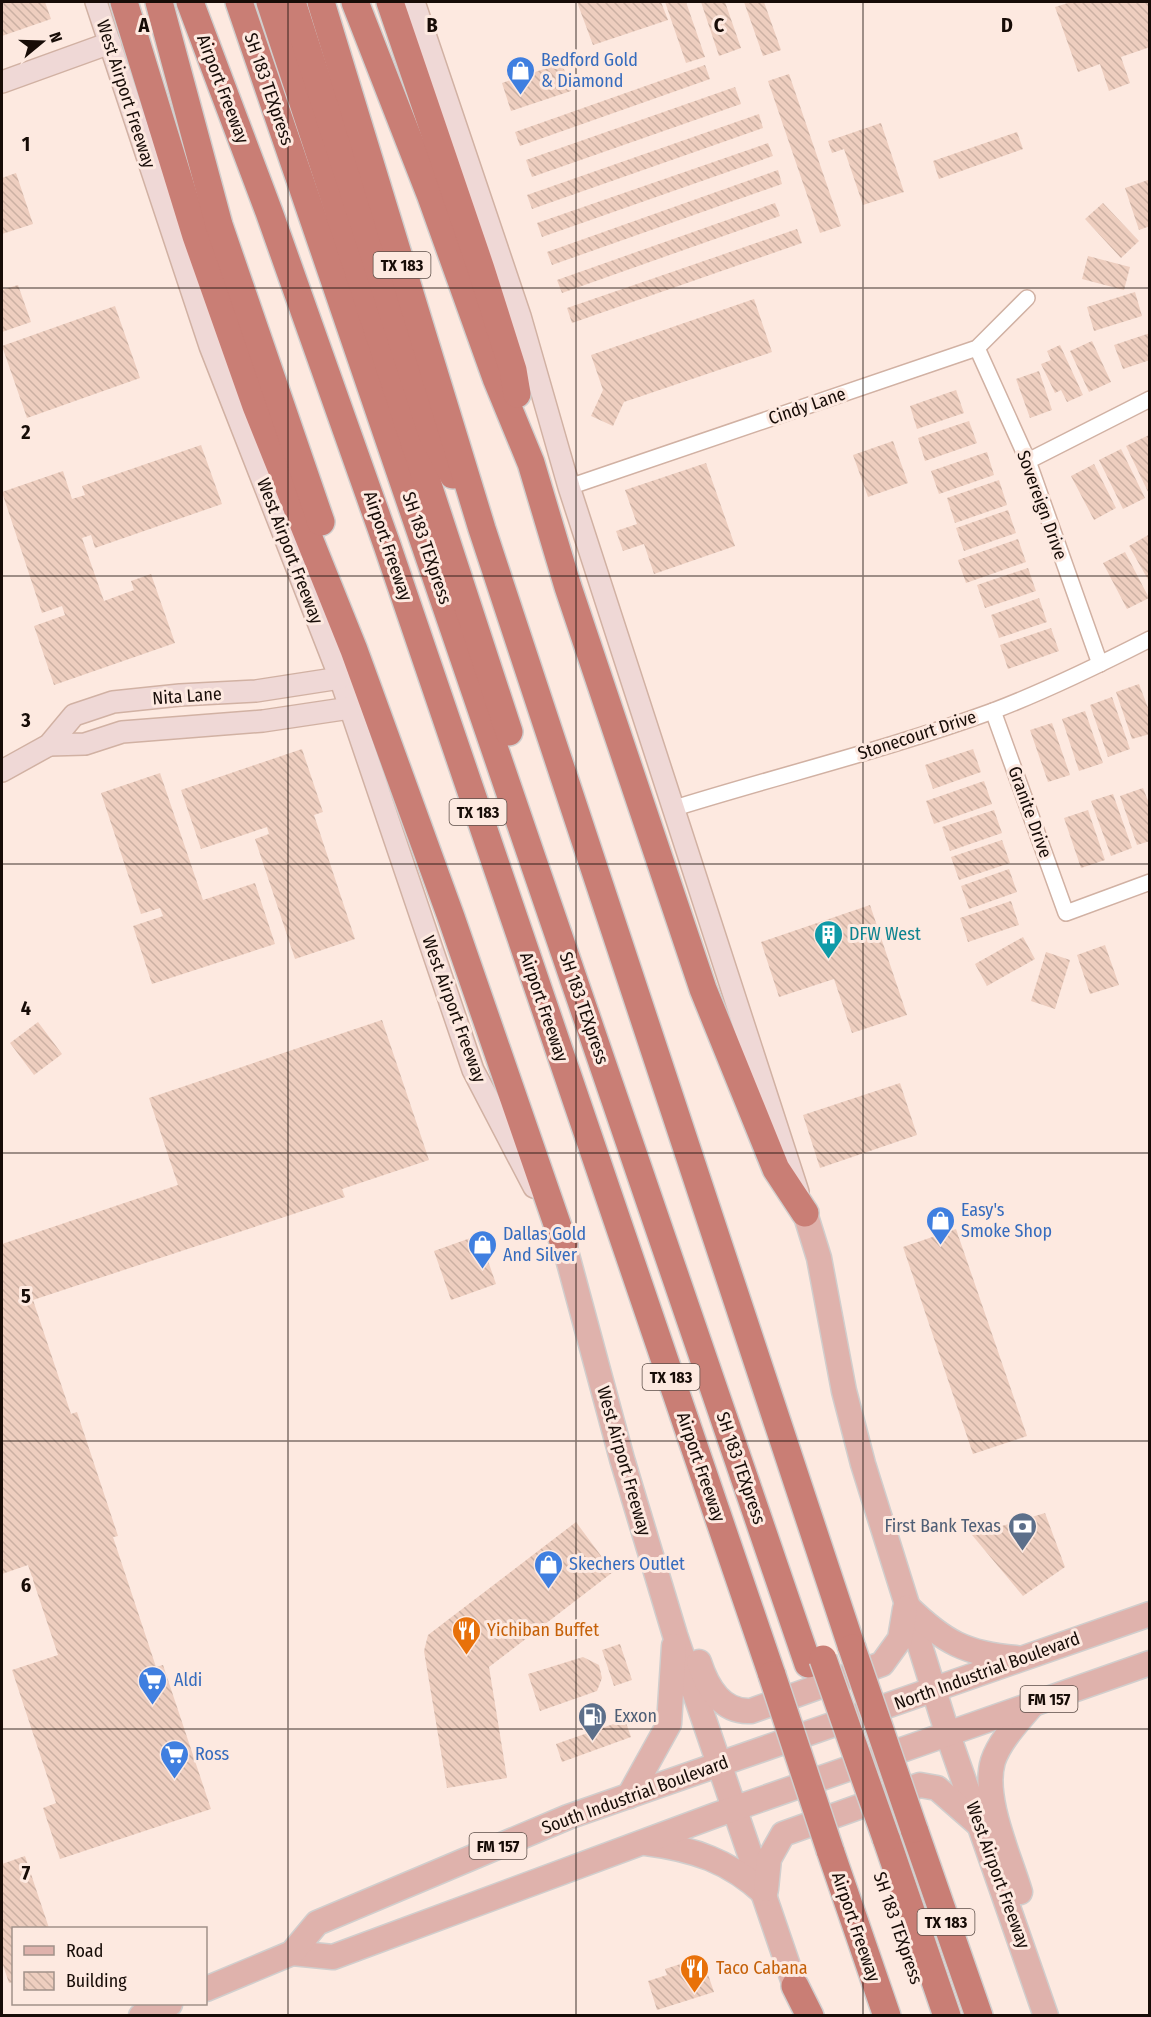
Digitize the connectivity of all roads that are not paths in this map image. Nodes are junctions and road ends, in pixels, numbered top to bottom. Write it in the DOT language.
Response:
graph roads {
  1 [pos="96,2"];
  2 [pos="124,2"];
  3 [pos="159,2"];
  4 [pos="190,2"];
  5 [pos="239,2"];
  6 [pos="270,2"];
  7 [pos="292,2"];
  8 [pos="321,2"];
  9 [pos="355,2"];
  10 [pos="390,2"];
  11 [pos="414,2"];
  12 [pos="110,43"];
  13 [pos="2,82"];
  14 [pos="1027,298"];
  15 [pos="977,348"];
  16 [pos="1149,399"];
  17 [pos="1028,461"];
  18 [pos="531,463"];
  19 [pos="569,487"];
  20 [pos="482,529"];
  21 [pos="1149,639"];
  22 [pos="1100,664"];
  23 [pos="340,678"];
  24 [pos="350,708"];
  25 [pos="993,711"];
  26 [pos="49,745"];
  27 [pos="2,771"];
  28 [pos="675,808"];
  29 [pos="1149,882"];
  30 [pos="451,917"];
  31 [pos="805,1213"];
  32 [pos="564,1244"];
  33 [pos="906,1605"];
  34 [pos="669,1611"];
  35 [pos="1149,1614"];
  36 [pos="675,1635"];
  37 [pos="1022,1659"];
  38 [pos="815,1662"];
  39 [pos="1149,1663"];
  40 [pos="933,1690"];
  41 [pos="1034,1704"];
  42 [pos="826,1728"];
  43 [pos="948,1735"];
  44 [pos="719,1763"];
  45 [pos="629,1796"];
  46 [pos="735,1808"];
  47 [pos="981,1826"];
  48 [pos="877,1839"];
  49 [pos="642,1843"];
  50 [pos="765,1894"];
  51 [pos="292,1953"];
  52 [pos="1029,1961"];
  53 [pos="795,1986"];
  54 [pos="207,1989"];
  55 [pos="168,2005"];
  56 [pos="141,2016"];
  57 [pos="805,2016"];
  58 [pos="810,2016"];
  59 [pos="887,2016"];
  60 [pos="928,2016"];
  61 [pos="947,2016"];
  62 [pos="979,2016"];
  63 [pos="1046,2016"];
  1 -- 12 [label="main road, West Airport Freeway"];
  2 -- 30 [label="highway"];
  3 -- 30 [label="highway"];
  4 -- 59 [label="highway, Airport Freeway / TX 183, bridge"];
  5 -- 38 [label="highway, SH 183 TEXpress"];
  6 -- 38 [label="highway, SH 183 TEXpress"];
  7 -- 20 [label="highway"];
  8 -- 20 [label="highway, TX 183"];
  9 -- 18 [label="highway"];
  10 -- 18 [label="highway"];
  11 -- 19 [label="main road"];
  12 -- 13 [label="main road"];
  12 -- 23 [label="main road, West Airport Freeway"];
  14 -- 15 [label="street, Cindy Lane"];
  15 -- 17 [label="street, Sovereign Drive"];
  15 -- 19 [label="street, Cindy Lane"];
  16 -- 17 [label="street"];
  17 -- 22 [label="street, Sovereign Drive"];
  18 -- 31 [label="highway"];
  19 -- 28 [label="main road"];
  20 -- 62 [label="highway, TX 183, bridge"];
  21 -- 22 [label="street, Stonecourt Drive"];
  22 -- 25 [label="street, Stonecourt Drive"];
  23 -- 24 [label="main road, West Airport Freeway"];
  23 -- 26 [label="main road, Nita Lane"];
  24 -- 26 [label="main road, Nita Lane"];
  24 -- 32 [label="main road, West Airport Freeway"];
  25 -- 28 [label="street, Stonecourt Drive"];
  25 -- 29 [label="street, Granite Drive"];
  26 -- 27 [label="main road, Nita Lane"];
  28 -- 31 [label="main road"];
  30 -- 32 [label="highway"];
  31 -- 33 [label="main road"];
  32 -- 34 [label="main road, West Airport Freeway"];
  33 -- 34 [label="main road"];
  33 -- 37 [label="main road"];
  33 -- 40 [label="main road"];
  34 -- 36 [label="main road, West Airport Freeway"];
  35 -- 37 [label="main road, North Industrial Boulevard / FM 157"];
  36 -- 44 [label="main road, West Airport Freeway"];
  36 -- 45 [label="main road"];
  37 -- 40 [label="main road, North Industrial Boulevard / FM 157"];
  38 -- 48 [label="highway, SH 183 TEXpress, bridge"];
  39 -- 41 [label="main road, FM 157"];
  40 -- 42 [label="main road, North Industrial Boulevard / FM 157"];
  40 -- 43 [label="main road"];
  41 -- 43 [label="main road, FM 157"];
  41 -- 52 [label="main road"];
  42 -- 44 [label="main road, South Industrial Boulevard / FM 157"];
  43 -- 46 [label="main road, South Industrial Boulevard / FM 157"];
  43 -- 47 [label="main road, West Airport Freeway"];
  44 -- 45 [label="main road, South Industrial Boulevard / FM 157"];
  44 -- 46 [label="main road, West Airport Freeway"];
  45 -- 51 [label="main road, South Industrial Boulevard / FM 157"];
  46 -- 49 [label="main road, South Industrial Boulevard / FM 157"];
  46 -- 50 [label="main road, West Airport Freeway"];
  47 -- 50 [label="main road"];
  47 -- 52 [label="main road, West Airport Freeway"];
  48 -- 60 [label="highway, SH 183 TEXpress"];
  48 -- 61 [label="highway, SH 183 TEXpress"];
  49 -- 50 [label="main road"];
  49 -- 51 [label="main road, South Industrial Boulevard / FM 157"];
  50 -- 53 [label="main road, West Airport Freeway"];
  51 -- 54 [label="main road, South Industrial Boulevard / FM 157"];
  52 -- 63 [label="main road, West Airport Freeway"];
  53 -- 57 [label="main road, West Airport Freeway"];
  53 -- 58 [label="highway"];
  55 -- 56 [label="main road"];
}
